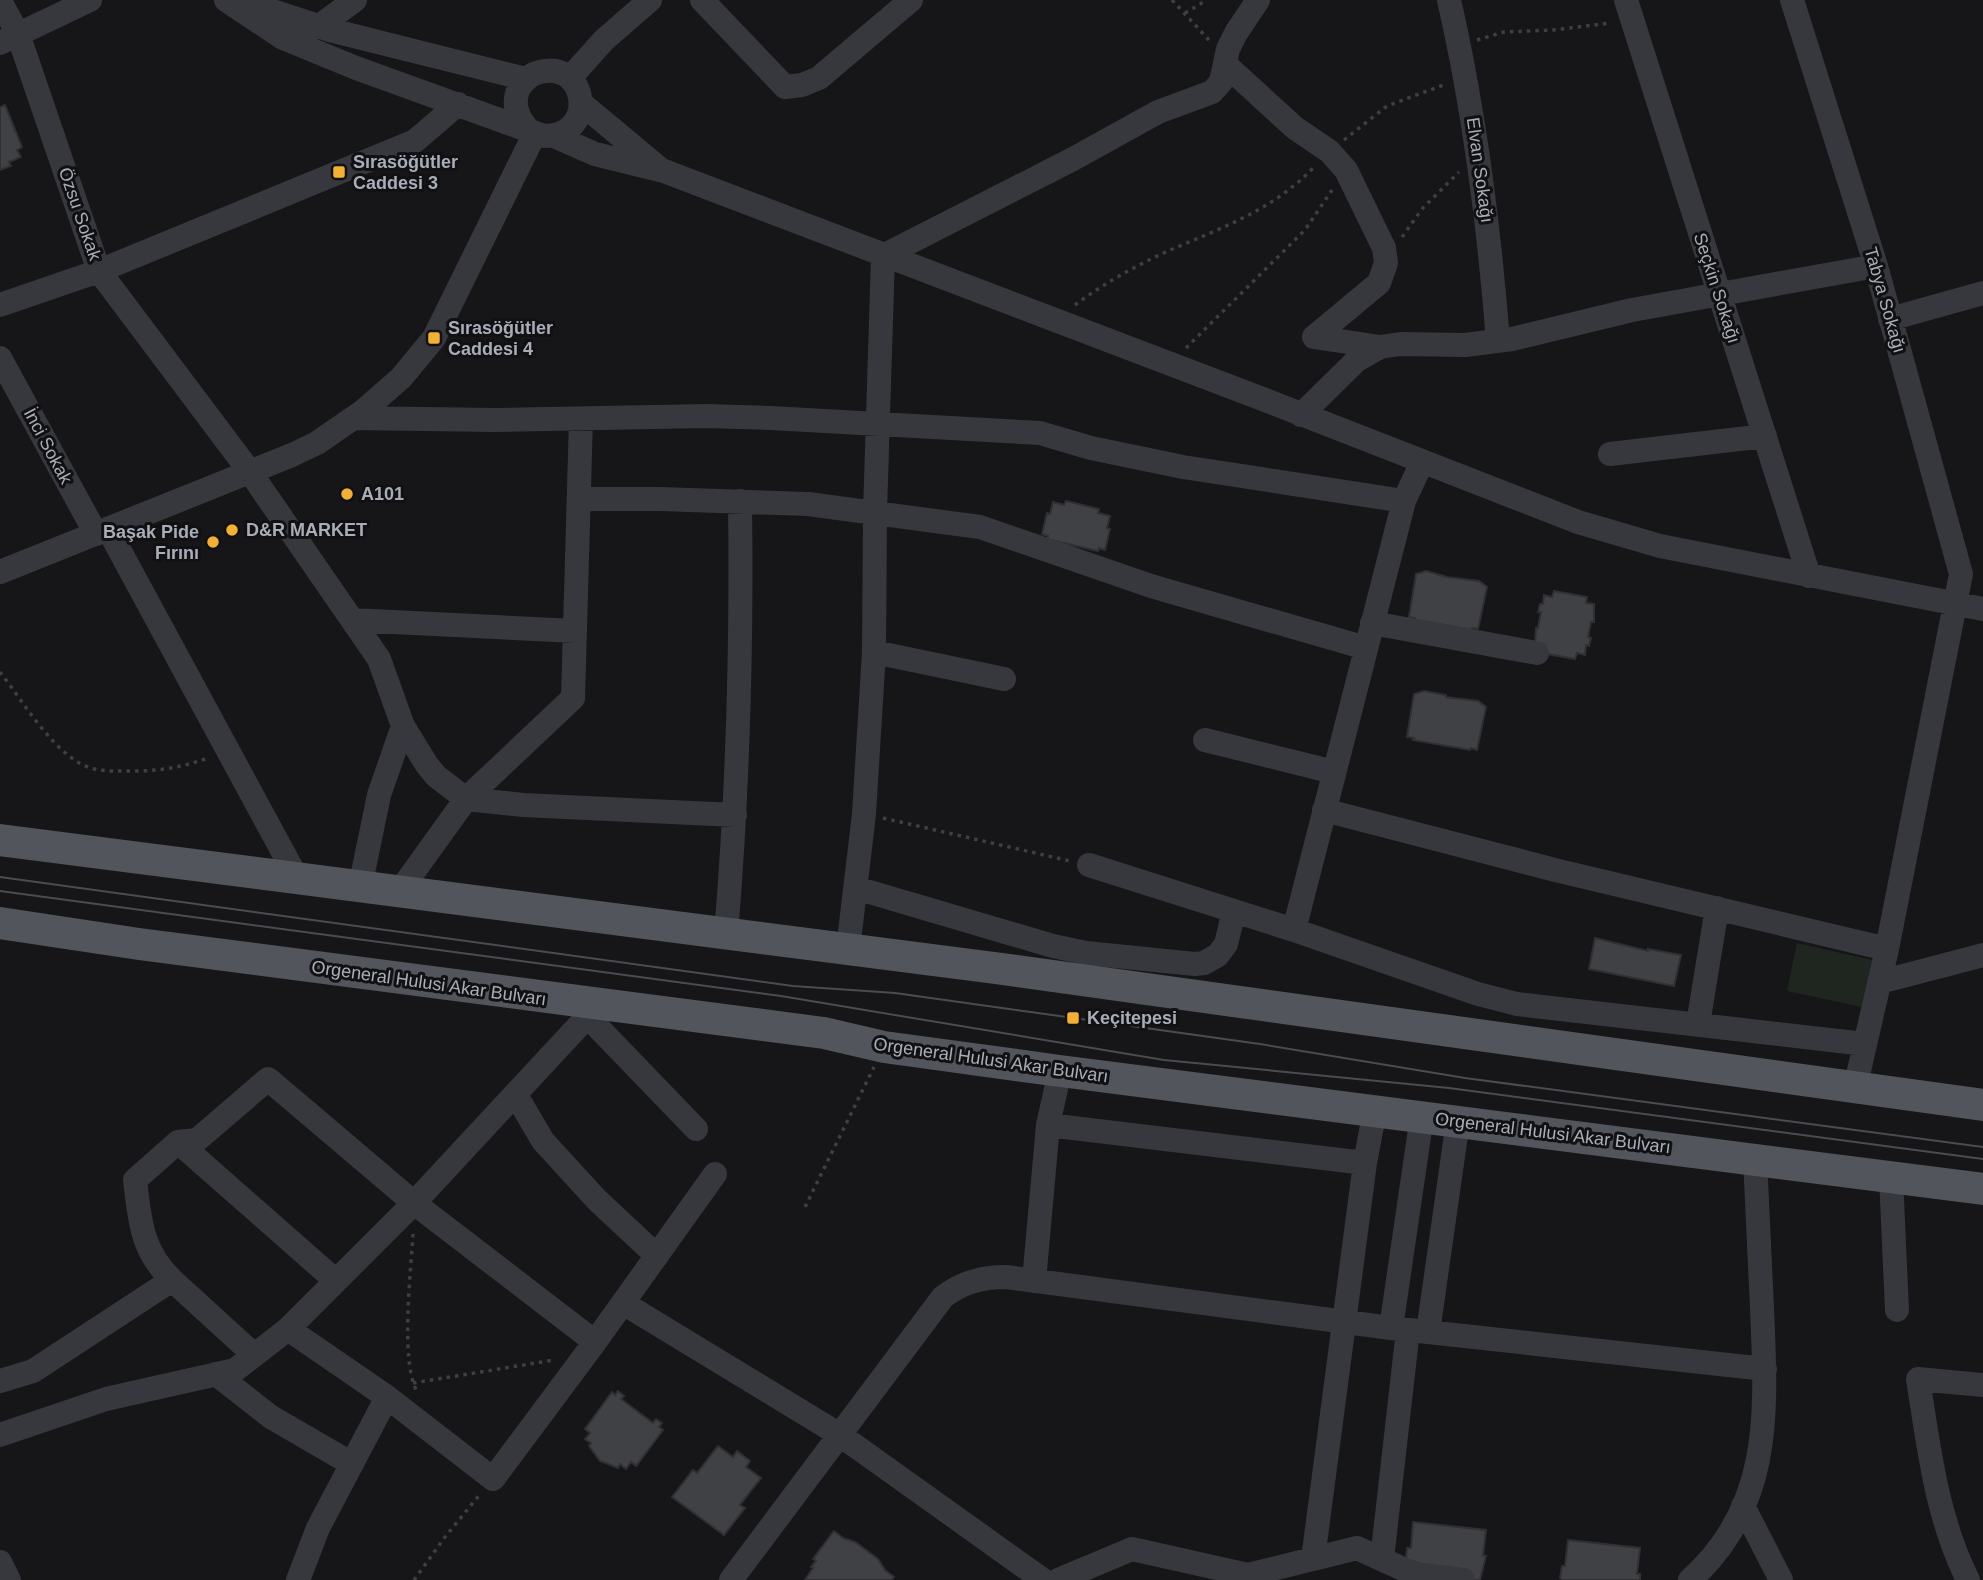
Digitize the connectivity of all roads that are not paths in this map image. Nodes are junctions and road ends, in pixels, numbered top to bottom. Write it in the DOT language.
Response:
graph roads {
  1 [pos="90,0"];
  2 [pos="226,0"];
  3 [pos="237,0"];
  4 [pos="650,0"];
  5 [pos="702,0"];
  6 [pos="911,0"];
  7 [pos="1258,0"];
  8 [pos="1449,0"];
  9 [pos="1792,0"];
  10 [pos="0,1"];
  11 [pos="341,4"];
  12 [pos="1629,10"];
  13 [pos="317,27"];
  14 [pos="9,38"];
  15 [pos="1225,62"];
  16 [pos="570,78"];
  17 [pos="526,79"];
  18 [pos="581,103"];
  19 [pos="458,104"];
  20 [pos="539,132"];
  21 [pos="664,172"];
  22 [pos="883,256"];
  23 [pos="1876,266"];
  24 [pos="99,271"];
  25 [pos="1718,293"];
  26 [pos="1983,293"];
  27 [pos="0,305"];
  28 [pos="1890,319"];
  29 [pos="1498,341"];
  30 [pos="1380,347"];
  31 [pos="0,358"];
  32 [pos="1301,415"];
  33 [pos="354,418"];
  34 [pos="581,419"];
  35 [pos="878,424"];
  36 [pos="1765,436"];
  37 [pos="1610,454"];
  38 [pos="1422,463"];
  39 [pos="250,472"];
  40 [pos="579,499"];
  41 [pos="740,501"];
  42 [pos="1404,501"];
  43 [pos="875,513"];
  44 [pos="102,531"];
  45 [pos="0,572"];
  46 [pos="1809,576"];
  47 [pos="1954,604"];
  48 [pos="1983,609"];
  49 [pos="352,620"];
  50 [pos="1373,623"];
  51 [pos="575,631"];
  52 [pos="1366,648"];
  53 [pos="874,652"];
  54 [pos="1537,653"];
  55 [pos="1004,679"];
  56 [pos="403,726"];
  57 [pos="1205,740"];
  58 [pos="1334,772"];
  59 [pos="466,799"];
  60 [pos="1324,810"];
  61 [pos="735,815"];
  62 [pos="0,841"];
  63 [pos="1089,865"];
  64 [pos="297,878"];
  65 [pos="360,887"];
  66 [pos="856,888"];
  67 [pos="399,892"];
  68 [pos="1717,908"];
  69 [pos="1234,911"];
  70 [pos="0,923"];
  71 [pos="1294,930"];
  72 [pos="726,934"];
  73 [pos="1887,948"];
  74 [pos="848,950"];
  75 [pos="1983,955"];
  76 [pos="1880,982"];
  77 [pos="593,1011"];
  78 [pos="1698,1024"];
  79 [pos="1865,1044"];
  80 [pos="1060,1070"];
  81 [pos="1855,1088"];
  82 [pos="516,1094"];
  83 [pos="1983,1105"];
  84 [pos="1375,1110"];
  85 [pos="1422,1116"];
  86 [pos="1458,1121"];
  87 [pos="1048,1125"];
  88 [pos="696,1129"];
  89 [pos="178,1142"];
  90 [pos="1755,1159"];
  91 [pos="1365,1163"];
  92 [pos="715,1174"];
  93 [pos="1891,1177"];
  94 [pos="1983,1189"];
  95 [pos="414,1203"];
  96 [pos="657,1256"];
  97 [pos="172,1280"];
  98 [pos="336,1281"];
  99 [pos="1034,1281"];
  100 [pos="623,1303"];
  101 [pos="1897,1310"];
  102 [pos="1345,1322"];
  103 [pos="288,1329"];
  104 [pos="1409,1330"];
  105 [pos="590,1349"];
  106 [pos="254,1355"];
  107 [pos="1765,1369"];
  108 [pos="216,1374"];
  109 [pos="0,1381"];
  110 [pos="1983,1385"];
  111 [pos="387,1397"];
  112 [pos="0,1435"];
  113 [pos="841,1435"];
  114 [pos="352,1464"];
  115 [pos="1743,1506"];
  116 [pos="1312,1559"];
  117 [pos="1382,1559"];
  118 [pos="0,1562"];
  119 [pos="1691,1579"];
  120 [pos="9,1580"];
  121 [pos="298,1580"];
  122 [pos="731,1580"];
  123 [pos="1044,1580"];
  124 [pos="1058,1580"];
  125 [pos="1463,1580"];
  126 [pos="1781,1580"];
  127 [pos="1968,1580"];
  1 -- 14 [label="street"];
  2 -- 19 [label="street"];
  3 -- 13 [label="street"];
  4 -- 16 [label="street"];
  5 -- 6 [label="street"];
  7 -- 15 [label="street"];
  8 -- 29 [label="street, Elvan Sokağı"];
  9 -- 23 [label="street, Tabya Sokağı"];
  10 -- 14 [label="street, Özsu Sokak"];
  11 -- 13 [label="street"];
  12 -- 25 [label="street, Seçkin Sokağı"];
  13 -- 17 [label="street"];
  14 -- 24 [label="street, Özsu Sokak"];
  15 -- 22 [label="street"];
  15 -- 30 [label="street"];
  16 -- 17 [label="street"];
  16 -- 18 [label="street"];
  17 -- 20 [label="street"];
  18 -- 20 [label="street"];
  18 -- 21 [label="street"];
  19 -- 20 [label="street"];
  19 -- 24 [label="street"];
  20 -- 21 [label="street"];
  20 -- 33 [label="street"];
  21 -- 22 [label="street"];
  22 -- 32 [label="street"];
  22 -- 35 [label="street"];
  23 -- 25 [label="street"];
  23 -- 28 [label="street, Tabya Sokağı"];
  24 -- 27 [label="street"];
  24 -- 39 [label="street, Özsu Sokak"];
  25 -- 29 [label="street"];
  25 -- 36 [label="street, Seçkin Sokağı"];
  26 -- 28 [label="street"];
  28 -- 47 [label="street, Tabya Sokağı"];
  29 -- 30 [label="street"];
  30 -- 32 [label="street"];
  31 -- 44 [label="street, İnci Sokak"];
  32 -- 38 [label="street"];
  33 -- 34 [label="street"];
  33 -- 39 [label="street"];
  34 -- 35 [label="street"];
  34 -- 40 [label="street"];
  35 -- 42 [label="street"];
  35 -- 43 [label="street"];
  36 -- 37 [label="street"];
  36 -- 46 [label="street, Seçkin Sokağı"];
  38 -- 42 [label="street"];
  38 -- 46 [label="street"];
  39 -- 44 [label="street"];
  39 -- 49 [label="street, Özsu Sokak"];
  40 -- 41 [label="street"];
  40 -- 51 [label="street"];
  41 -- 43 [label="street"];
  41 -- 61 [label="street"];
  42 -- 50 [label="street"];
  43 -- 52 [label="street"];
  43 -- 53 [label="street"];
  44 -- 45 [label="street"];
  44 -- 64 [label="street, İnci Sokak"];
  46 -- 47 [label="street"];
  47 -- 48 [label="street"];
  47 -- 73 [label="street, Tabya Sokağı"];
  49 -- 51 [label="street"];
  49 -- 56 [label="street, Özsu Sokak"];
  50 -- 52 [label="street"];
  50 -- 54 [label="street"];
  51 -- 59 [label="street"];
  52 -- 58 [label="street"];
  53 -- 55 [label="street"];
  53 -- 66 [label="street"];
  56 -- 59 [label="street, Özsu Sokak"];
  56 -- 65 [label="street"];
  57 -- 58 [label="street"];
  58 -- 60 [label="street"];
  59 -- 61 [label="street"];
  59 -- 67 [label="street"];
  60 -- 68 [label="street"];
  60 -- 71 [label="street"];
  61 -- 72 [label="street"];
  62 -- 64 [label="main road"];
  63 -- 69 [label="street"];
  64 -- 65 [label="main road"];
  65 -- 67 [label="main road"];
  66 -- 69 [label="street"];
  66 -- 74 [label="street"];
  67 -- 72 [label="main road"];
  68 -- 73 [label="street"];
  68 -- 78 [label="street"];
  69 -- 71 [label="street"];
  70 -- 77 [label="main road, Orgeneral Hulusi Akar Bulvarı"];
  71 -- 78 [label="street"];
  72 -- 74 [label="main road"];
  73 -- 76 [label="street, Tabya Sokağı"];
  74 -- 81 [label="main road"];
  75 -- 76 [label="street"];
  76 -- 79 [label="street, Tabya Sokağı"];
  77 -- 80 [label="main road, Orgeneral Hulusi Akar Bulvarı"];
  77 -- 82 [label="street"];
  77 -- 88 [label="street"];
  78 -- 79 [label="street"];
  79 -- 81 [label="street, Tabya Sokağı"];
  80 -- 84 [label="main road, Orgeneral Hulusi Akar Bulvarı"];
  80 -- 87 [label="street"];
  81 -- 83 [label="main road"];
  82 -- 95 [label="street"];
  82 -- 96 [label="street"];
  84 -- 85 [label="main road, Orgeneral Hulusi Akar Bulvarı"];
  84 -- 91 [label="street"];
  85 -- 86 [label="main road, Orgeneral Hulusi Akar Bulvarı"];
  85 -- 104 [label="street"];
  86 -- 90 [label="main road, Orgeneral Hulusi Akar Bulvarı"];
  86 -- 104 [label="street"];
  87 -- 91 [label="street"];
  87 -- 99 [label="street"];
  89 -- 95 [label="street"];
  89 -- 97 [label="street"];
  89 -- 98 [label="street"];
  90 -- 93 [label="main road, Orgeneral Hulusi Akar Bulvarı"];
  90 -- 107 [label="street"];
  91 -- 102 [label="street"];
  92 -- 96 [label="street"];
  93 -- 94 [label="main road, Orgeneral Hulusi Akar Bulvarı"];
  93 -- 101 [label="street"];
  95 -- 98 [label="street"];
  95 -- 105 [label="street"];
  96 -- 100 [label="street"];
  97 -- 106 [label="street"];
  97 -- 109 [label="street"];
  98 -- 103 [label="street"];
  99 -- 102 [label="street"];
  99 -- 113 [label="street"];
  100 -- 105 [label="street"];
  100 -- 113 [label="street"];
  102 -- 104 [label="street"];
  102 -- 116 [label="street"];
  103 -- 106 [label="street"];
  103 -- 111 [label="street"];
  104 -- 107 [label="street"];
  104 -- 117 [label="street"];
  105 -- 111 [label="street"];
  106 -- 108 [label="street"];
  107 -- 115 [label="street"];
  108 -- 112 [label="street"];
  108 -- 114 [label="street"];
  110 -- 127 [label="street"];
  111 -- 114 [label="street"];
  113 -- 122 [label="street"];
  113 -- 123 [label="street"];
  114 -- 121 [label="street"];
  115 -- 119 [label="street"];
  115 -- 126 [label="street"];
  116 -- 117 [label="street"];
  116 -- 124 [label="street"];
  117 -- 125 [label="street"];
  118 -- 120 [label="street"];
}
